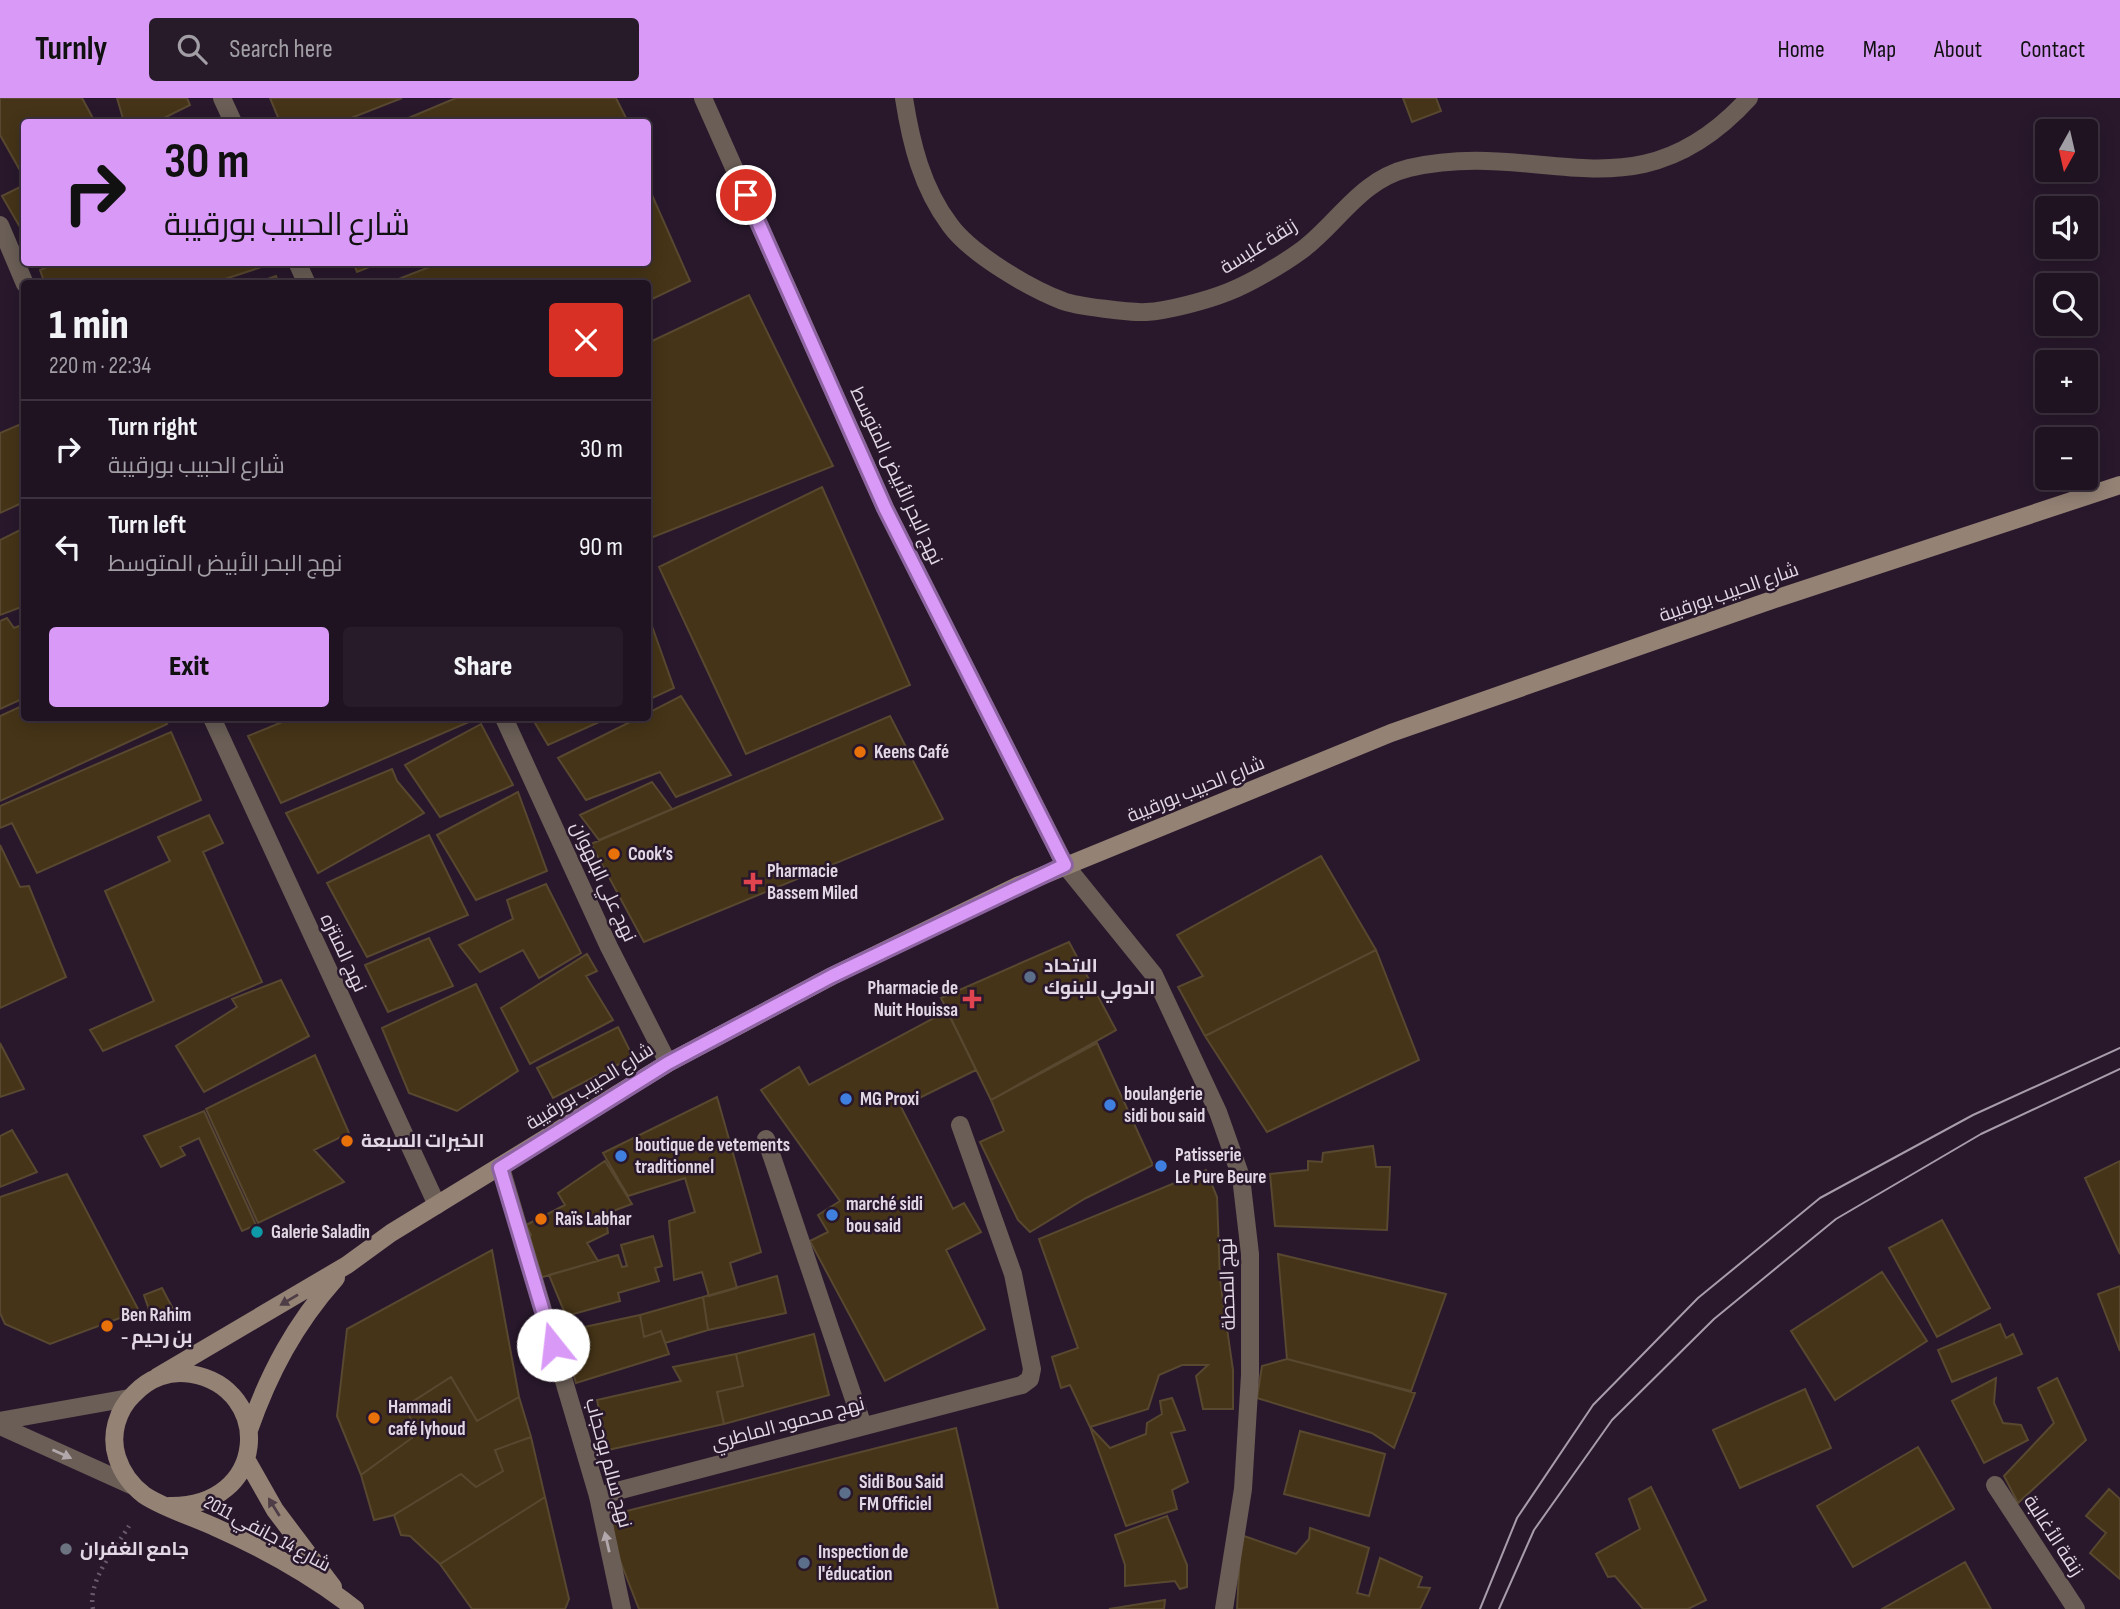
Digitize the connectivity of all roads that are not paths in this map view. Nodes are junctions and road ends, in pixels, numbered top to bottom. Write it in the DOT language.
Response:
graph roads {
  1 [pos="222,98"];
  2 [pos="703,98"];
  3 [pos="904,98"];
  4 [pos="1749,98"];
  5 [pos="232,119"];
  6 [pos="0,225"];
  7 [pos="23,280"];
  8 [pos="2120,485"];
  9 [pos="213,721"];
  10 [pos="505,721"];
  11 [pos="1065,865"];
  12 [pos="1154,975"];
  13 [pos="668,1063"];
  14 [pos="960,1125"];
  15 [pos="766,1139"];
  16 [pos="500,1168"];
  17 [pos="437,1205"];
  18 [pos="347,1265"];
  19 [pos="158,1377"];
  20 [pos="129,1398"];
  21 [pos="0,1423"];
  22 [pos="863,1426"];
  23 [pos="248,1430"];
  24 [pos="246,1459"];
  25 [pos="131,1485"];
  26 [pos="1995,1485"];
  27 [pos="598,1496"];
  28 [pos="169,1506"];
  29 [pos="349,1605"];
  30 [pos="622,1609"];
  31 [pos="1224,1609"];
  32 [pos="2076,1609"];
  1 -- 5 [label="street"];
  2 -- 11 [label="street, نهج البحر الأبيض المتوسط"];
  3 -- 4 [label="street, زنقة عليسة"];
  6 -- 7 [label="street"];
  8 -- 11 [label="main road, شارع الحبيب بورقيبة"];
  9 -- 17 [label="street, نهج المنتزه"];
  10 -- 13 [label="street, نهج علي البلهوان"];
  11 -- 12 [label="street, نهج البحر الأبيض المتوسط"];
  11 -- 13 [label="main road, شارع الحبيب بورقيبة"];
  12 -- 31 [label="street, نهج المحطة"];
  13 -- 16 [label="main road, شارع الحبيب بورقيبة"];
  14 -- 22 [label="street, نهج محمود الماطري"];
  15 -- 22 [label="street"];
  16 -- 17 [label="main road, شارع الحبيب بورقيبة"];
  16 -- 27 [label="street, نهج سالم بوحجاب"];
  17 -- 18 [label="main road, شارع الحبيب بورقيبة"];
  18 -- 19 [label="main road, شارع الحبيب بورقيبة, one-way"];
  18 -- 23 [label="main road, شارع الحبيب بورقيبة"];
  19 -- 20 [label="main road"];
  19 -- 23 [label="main road"];
  20 -- 21 [label="street"];
  20 -- 25 [label="main road"];
  21 -- 25 [label="street, one-way"];
  22 -- 27 [label="street, نهج محمود الماطري"];
  23 -- 24 [label="main road"];
  24 -- 28 [label="main road"];
  29 -- 24 [label="main road, شارع 14 جانفي 2011, one-way"];
  25 -- 28 [label="main road"];
  26 -- 32 [label="street, زنقة الأغالبة"];
  30 -- 27 [label="street, نهج سالم بوحجاب, one-way"];
  28 -- 29 [label="main road, شارع 14 جانفي 2011"];
}
